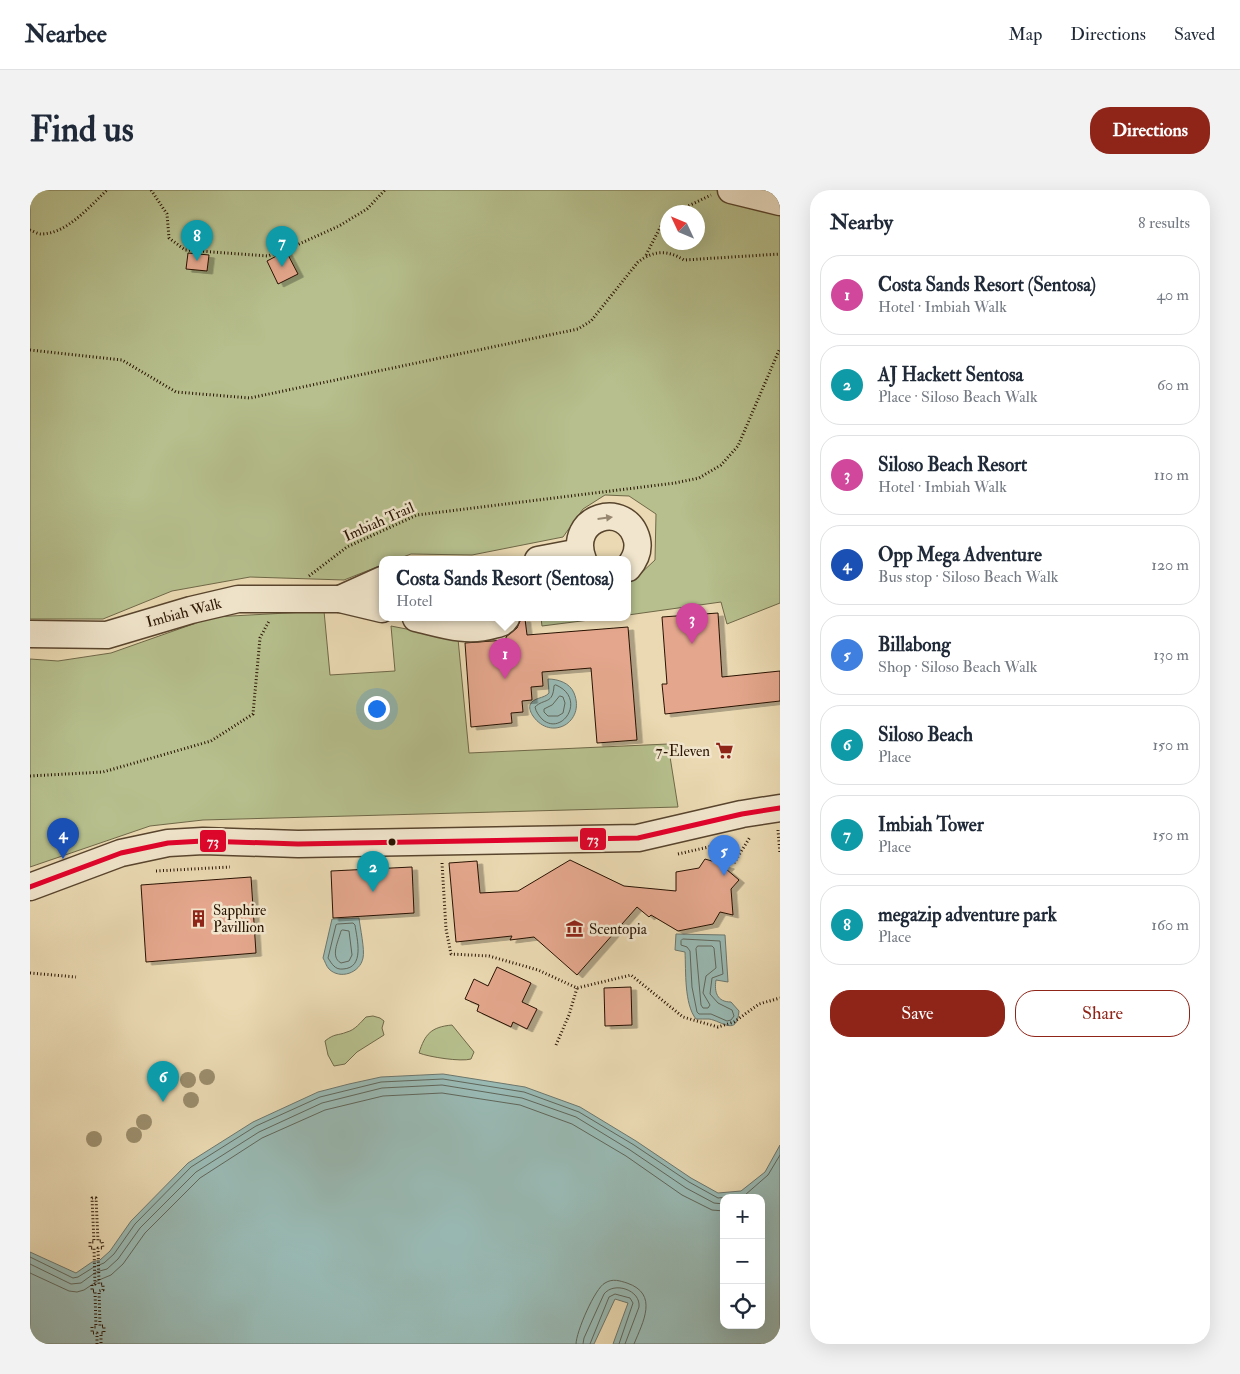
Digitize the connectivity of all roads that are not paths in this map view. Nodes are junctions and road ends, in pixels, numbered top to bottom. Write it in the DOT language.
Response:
graph roads {
  1 [pos="721,192"];
  2 [pos="780,202"];
  3 [pos="581,556"];
  4 [pos="631,564"];
  5 [pos="379,581"];
  6 [pos="340,599"];
  7 [pos="379,608"];
  8 [pos="428,621"];
  9 [pos="504,621"];
  10 [pos="30,634"];
  11 [pos="779,819"];
  12 [pos="30,887"];
  1 -- 2 [label="street"];
  3 -- 4 [label="street, one-way"];
  5 -- 6 [label="street, Imbiah Walk"];
  6 -- 7 [label="street, Imbiah Walk"];
  6 -- 10 [label="street, Imbiah Walk"];
  8 -- 9 [label="street"];
  11 -- 12 [label="street"];
}
